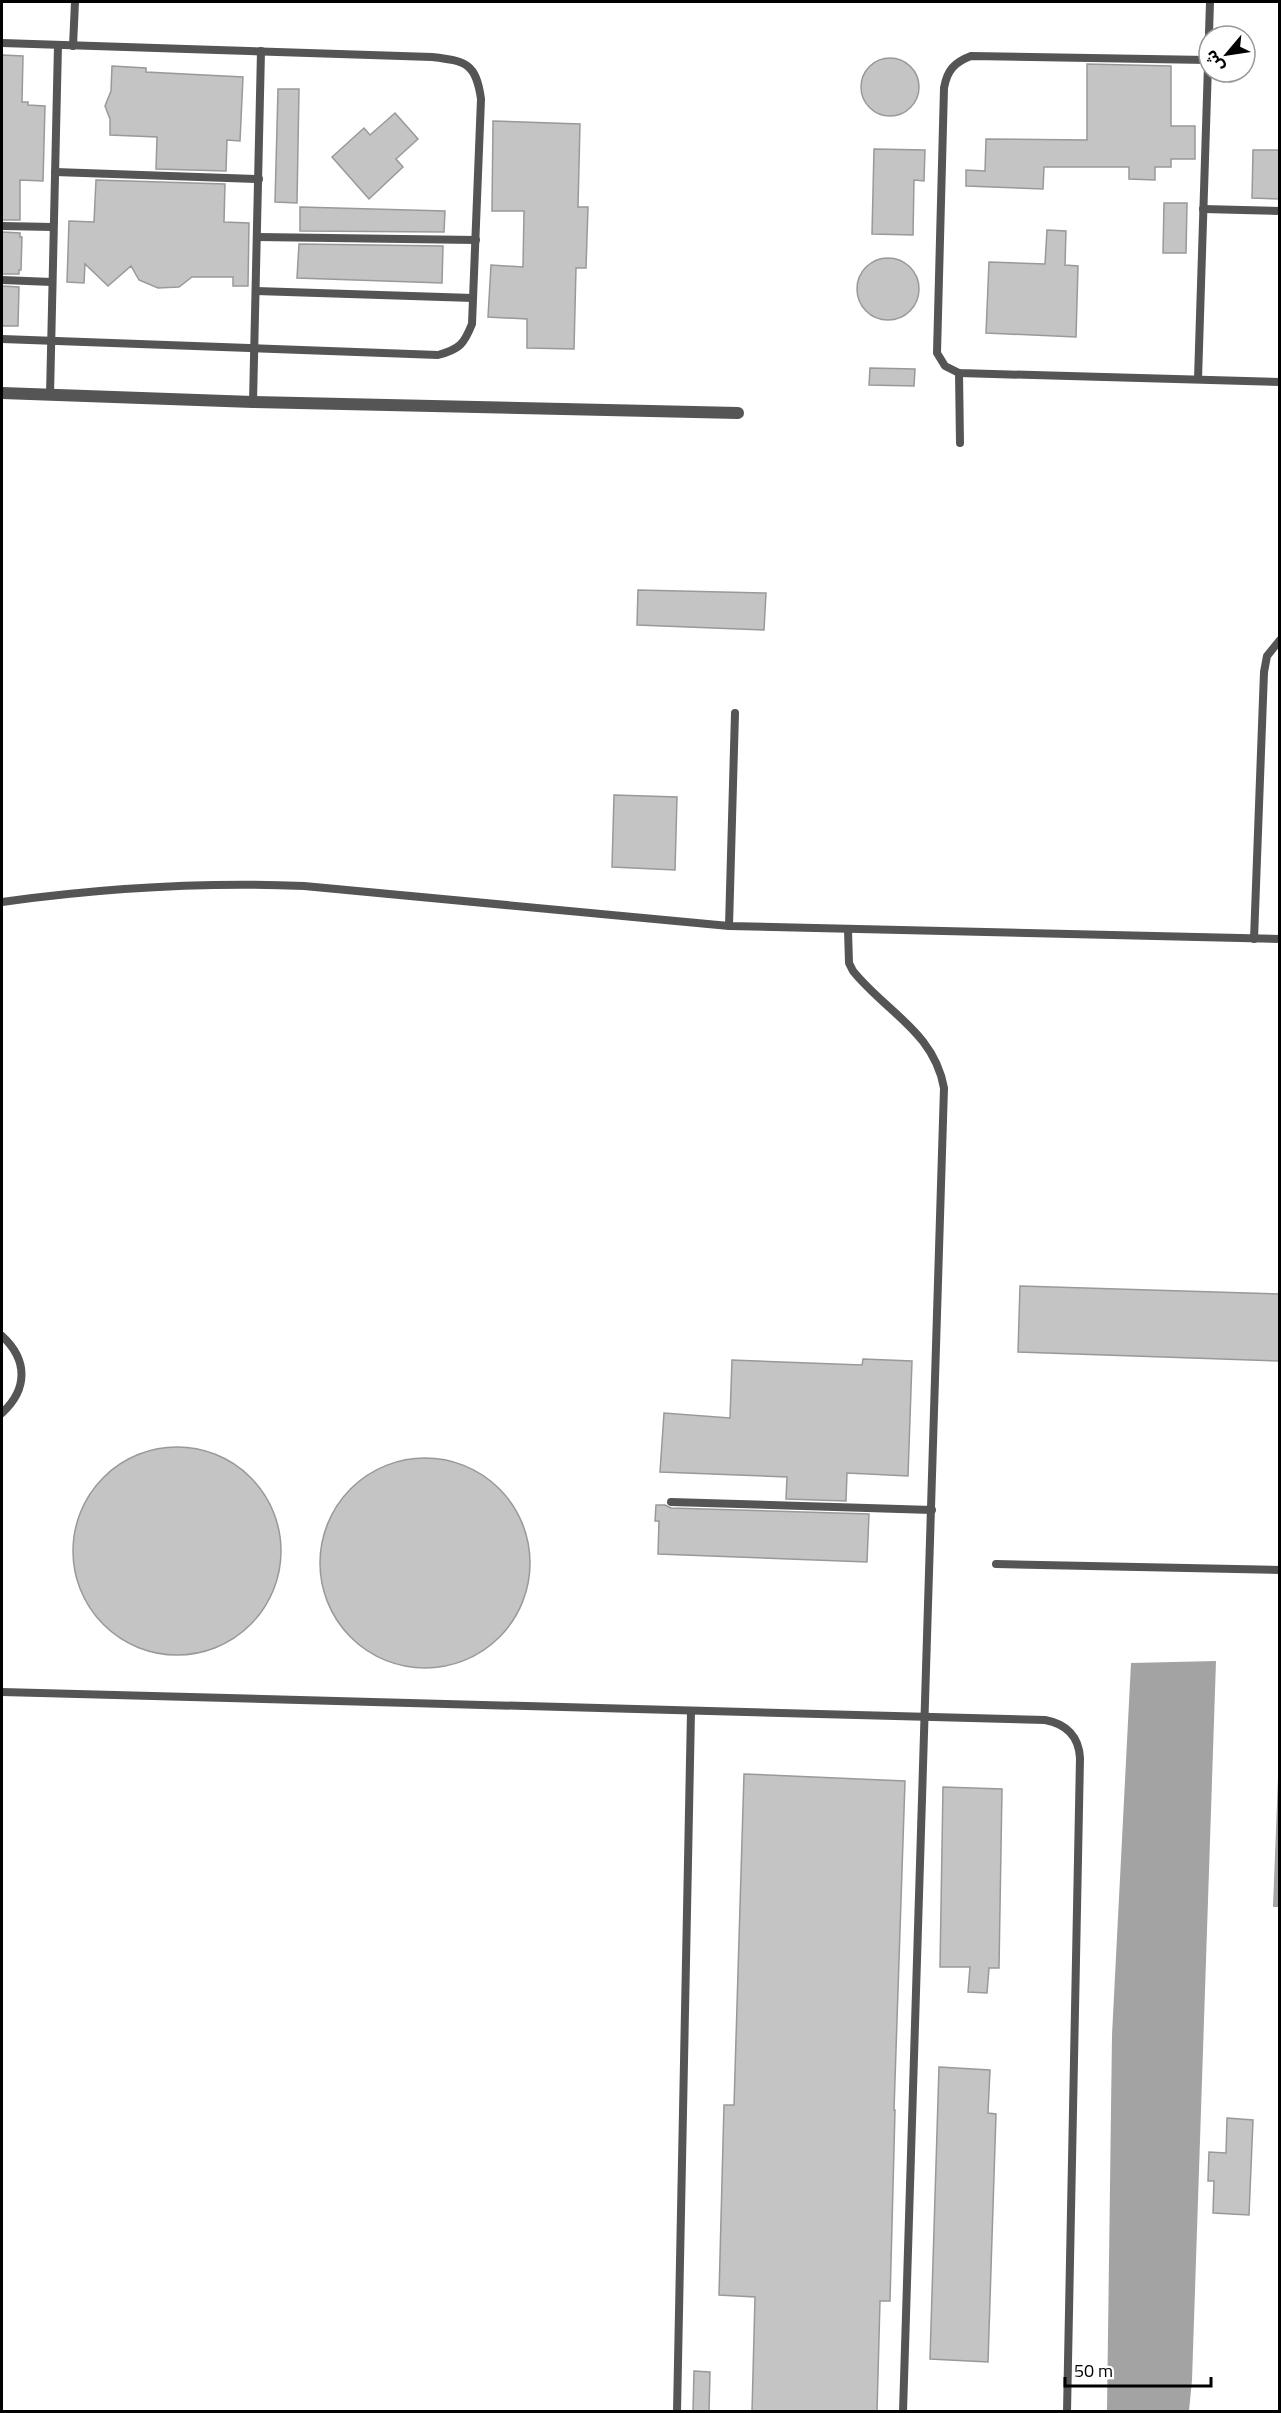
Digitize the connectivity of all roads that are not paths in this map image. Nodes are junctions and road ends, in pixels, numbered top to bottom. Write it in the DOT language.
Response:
graph roads {
  1 [pos="75,2"];
  2 [pos="1209,2"];
  3 [pos="1209,24"];
  4 [pos="2,44"];
  5 [pos="58,45"];
  6 [pos="73,46"];
  7 [pos="261,51"];
  8 [pos="1197,60"];
  9 [pos="1207,84"];
  10 [pos="55,172"];
  11 [pos="259,179"];
  12 [pos="1203,209"];
  13 [pos="1280,211"];
  14 [pos="2,226"];
  15 [pos="53,227"];
  16 [pos="258,237"];
  17 [pos="476,240"];
  18 [pos="2,280"];
  19 [pos="52,282"];
  20 [pos="256,291"];
  21 [pos="473,298"];
  22 [pos="2,339"];
  23 [pos="50,340"];
  24 [pos="255,347"];
  25 [pos="959,373"];
  26 [pos="1198,379"];
  27 [pos="1280,382"];
  28 [pos="2,393"];
  29 [pos="50,395"];
  30 [pos="253,402"];
  31 [pos="738,413"];
  32 [pos="960,443"];
  33 [pos="1280,640"];
  34 [pos="735,713"];
  35 [pos="2,902"];
  36 [pos="729,926"];
  37 [pos="848,930"];
  38 [pos="1254,939"];
  39 [pos="1280,939"];
  40 [pos="2,1336"];
  41 [pos="2,1413"];
  42 [pos="671,1502"];
  43 [pos="932,1510"];
  44 [pos="996,1564"];
  45 [pos="1280,1570"];
  46 [pos="2,1692"];
  47 [pos="691,1711"];
  48 [pos="924,1717"];
  49 [pos="677,2412"];
  50 [pos="903,2412"];
  51 [pos="1067,2412"];
  1 -- 6 [label="lane"];
  2 -- 3 [label="lane"];
  4 -- 5 [label="lane"];
  5 -- 6 [label="lane"];
  5 -- 10 [label="lane"];
  6 -- 7 [label="lane"];
  7 -- 11 [label="lane"];
  7 -- 17 [label="lane"];
  8 -- 25 [label="lane"];
  9 -- 12 [label="lane"];
  10 -- 11 [label="lane"];
  10 -- 15 [label="lane"];
  11 -- 16 [label="lane"];
  12 -- 13 [label="lane"];
  12 -- 26 [label="lane"];
  14 -- 15 [label="lane"];
  15 -- 19 [label="lane"];
  16 -- 17 [label="lane"];
  16 -- 20 [label="lane"];
  17 -- 21 [label="lane"];
  18 -- 19 [label="lane"];
  19 -- 23 [label="lane"];
  20 -- 21 [label="lane"];
  20 -- 24 [label="lane"];
  21 -- 24 [label="lane"];
  22 -- 23 [label="lane"];
  23 -- 24 [label="lane"];
  23 -- 29 [label="lane"];
  24 -- 30 [label="lane"];
  25 -- 26 [label="lane"];
  25 -- 32 [label="lane"];
  26 -- 27 [label="lane"];
  28 -- 29 [label="street"];
  29 -- 30 [label="street"];
  30 -- 31 [label="street"];
  33 -- 38 [label="lane"];
  34 -- 36 [label="lane"];
  35 -- 36 [label="lane"];
  36 -- 37 [label="lane"];
  37 -- 38 [label="lane"];
  37 -- 43 [label="lane"];
  38 -- 39 [label="lane"];
  40 -- 41 [label="lane"];
  42 -- 43 [label="lane"];
  43 -- 48 [label="lane"];
  44 -- 45 [label="lane"];
  46 -- 47 [label="lane"];
  47 -- 48 [label="lane"];
  47 -- 49 [label="lane"];
  48 -- 50 [label="lane"];
  48 -- 51 [label="lane"];
}
